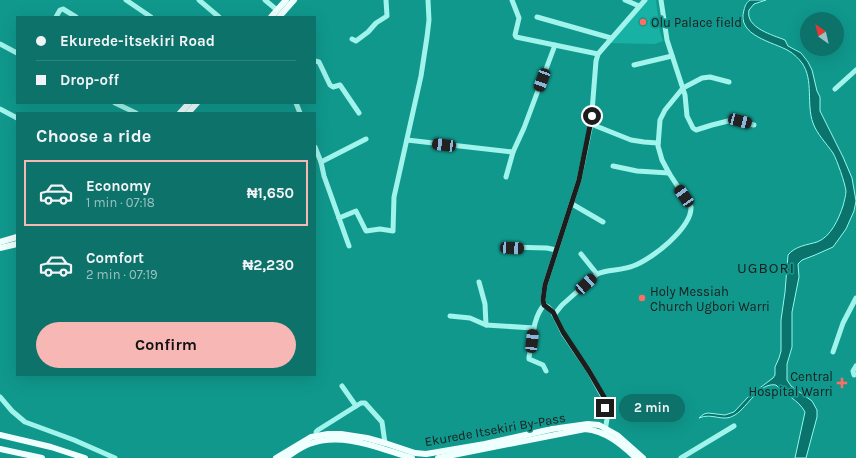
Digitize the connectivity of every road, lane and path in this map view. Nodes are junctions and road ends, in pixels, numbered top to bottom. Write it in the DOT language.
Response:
graph roads {
  1 [pos="126,0"];
  2 [pos="199,0"];
  3 [pos="265,0"];
  4 [pos="286,0"];
  5 [pos="294,0"];
  6 [pos="386,0"];
  7 [pos="428,0"];
  8 [pos="512,0"];
  9 [pos="625,0"];
  10 [pos="645,0"];
  11 [pos="661,0"];
  12 [pos="639,6"];
  13 [pos="277,10"];
  14 [pos="57,16"];
  15 [pos="74,16"];
  16 [pos="150,16"];
  17 [pos="219,16"];
  18 [pos="272,16"];
  19 [pos="280,16"];
  20 [pos="537,17"];
  21 [pos="611,38"];
  22 [pos="352,39"];
  23 [pos="0,44"];
  24 [pos="555,45"];
  25 [pos="16,52"];
  26 [pos="598,54"];
  27 [pos="672,56"];
  28 [pos="316,61"];
  29 [pos="634,65"];
  30 [pos="856,70"];
  31 [pos="729,82"];
  32 [pos="683,88"];
  33 [pos="836,89"];
  34 [pos="117,104"];
  35 [pos="188,104"];
  36 [pos="196,104"];
  37 [pos="0,110"];
  38 [pos="134,112"];
  39 [pos="181,112"];
  40 [pos="189,112"];
  41 [pos="359,113"];
  42 [pos="16,118"];
  43 [pos="590,124"];
  44 [pos="754,125"];
  45 [pos="366,139"];
  46 [pos="407,140"];
  47 [pos="658,143"];
  48 [pos="316,150"];
  49 [pos="513,152"];
  50 [pos="321,162"];
  51 [pos="613,166"];
  52 [pos="669,173"];
  53 [pos="506,177"];
  54 [pos="572,204"];
  55 [pos="339,218"];
  56 [pos="603,222"];
  57 [pos="16,237"];
  58 [pos="0,242"];
  59 [pos="16,244"];
  60 [pos="349,246"];
  61 [pos="503,247"];
  62 [pos="0,248"];
  63 [pos="556,250"];
  64 [pos="581,254"];
  65 [pos="597,274"];
  66 [pos="479,282"];
  67 [pos="856,298"];
  68 [pos="544,305"];
  69 [pos="554,315"];
  70 [pos="450,316"];
  71 [pos="486,325"];
  72 [pos="534,328"];
  73 [pos="833,352"];
  74 [pos="856,366"];
  75 [pos="546,370"];
  76 [pos="854,374"];
  77 [pos="342,386"];
  78 [pos="0,397"];
  79 [pos="356,406"];
  80 [pos="734,426"];
  81 [pos="605,431"];
  82 [pos="0,435"];
  83 [pos="317,435"];
  84 [pos="385,442"];
  85 [pos="0,449"];
  86 [pos="42,458"];
  87 [pos="85,458"];
  88 [pos="115,458"];
  89 [pos="276,458"];
  90 [pos="285,458"];
  91 [pos="412,458"];
  92 [pos="438,458"];
  93 [pos="636,458"];
  94 [pos="643,458"];
  95 [pos="681,458"];
  1 -- 16 [label="street"];
  2 -- 17 [label="street"];
  3 -- 13 [label="street"];
  4 -- 13 [label="main road"];
  5 -- 19 [label="main road"];
  6 -- 22 [label="street"];
  7 -- 46 [label="street"];
  8 -- 24 [label="street"];
  9 -- 12 [label="street"];
  10 -- 12 [label="street"];
  11 -- 27 [label="street"];
  12 -- 21 [label="street"];
  13 -- 18 [label="main road"];
  14 -- 15 [label="street"];
  20 -- 21 [label="street"];
  21 -- 26 [label="street"];
  23 -- 25 [label="street"];
  24 -- 26 [label="street"];
  24 -- 49 [label="street"];
  26 -- 43 [label="street"];
  27 -- 29 [label="street"];
  27 -- 32 [label="street"];
  28 -- 41 [label="street"];
  30 -- 33 [label="street"];
  31 -- 32 [label="street"];
  32 -- 44 [label="street"];
  32 -- 47 [label="street"];
  34 -- 38 [label="street"];
  35 -- 39 [label="main road"];
  36 -- 40 [label="main road"];
  37 -- 42 [label="street"];
  43 -- 47 [label="street"];
  43 -- 54 [label="street"];
  45 -- 50 [label="street"];
  46 -- 49 [label="street"];
  46 -- 55 [label="street"];
  47 -- 52 [label="street"];
  48 -- 50 [label="street"];
  49 -- 53 [label="street"];
  50 -- 55 [label="street"];
  51 -- 52 [label="street"];
  52 -- 65 [label="street"];
  54 -- 56 [label="street"];
  54 -- 63 [label="street"];
  55 -- 60 [label="street"];
  57 -- 58 [label="main road"];
  59 -- 62 [label="main road"];
  61 -- 63 [label="street"];
  63 -- 68 [label="street"];
  64 -- 65 [label="street"];
  65 -- 69 [label="street"];
  66 -- 71 [label="street"];
  67 -- 73 [label="street"];
  68 -- 69 [label="street"];
  68 -- 72 [label="street"];
  69 -- 81 [label="street"];
  70 -- 71 [label="street"];
  71 -- 72 [label="street"];
  72 -- 75 [label="street"];
  74 -- 76 [label="street"];
  77 -- 79 [label="street"];
  78 -- 88 [label="street"];
  79 -- 83 [label="street"];
  79 -- 84 [label="street"];
  80 -- 95 [label="street"];
  81 -- 84 [label="main road, Ekurede Itsekiri By-Pass"];
  81 -- 92 [label="main road, Ekurede Itsekiri By-Pass"];
  81 -- 93 [label="main road, Ekurede Itsekiri By-Pass"];
  81 -- 94 [label="main road, Ekurede Itsekiri By-Pass"];
  82 -- 87 [label="main road"];
  83 -- 84 [label="main road, Ekurede Itsekiri By-Pass"];
  83 -- 89 [label="main road, Ekurede Itsekiri By-Pass"];
  85 -- 86 [label="main road"];
  90 -- 91 [label="main road, Ekurede Itsekiri By-Pass"];
}
